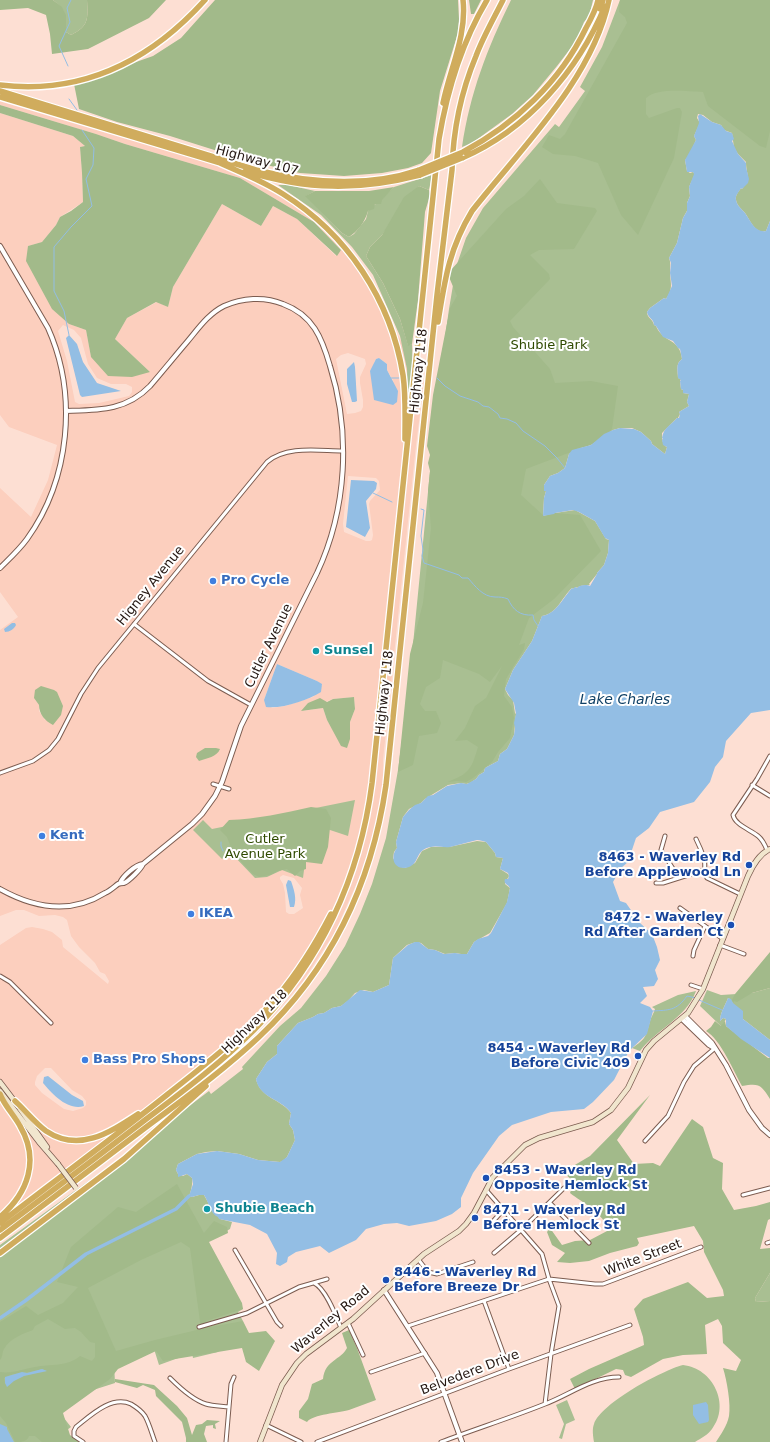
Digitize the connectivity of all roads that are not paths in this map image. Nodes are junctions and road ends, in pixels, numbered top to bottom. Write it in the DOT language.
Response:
graph roads {
  1 [pos="205,0"];
  2 [pos="463,0"];
  3 [pos="487,0"];
  4 [pos="503,0"];
  5 [pos="598,0"];
  6 [pos="603,0"];
  7 [pos="608,0"];
  8 [pos="596,23"];
  9 [pos="0,85"];
  10 [pos="0,91"];
  11 [pos="0,97"];
  12 [pos="439,139"];
  13 [pos="462,155"];
  14 [pos="220,163"];
  15 [pos="419,173"];
  16 [pos="0,246"];
  17 [pos="428,384"];
  18 [pos="66,411"];
  19 [pos="343,451"];
  20 [pos="399,526"];
  21 [pos="0,568"];
  22 [pos="134,624"];
  23 [pos="251,705"];
  24 [pos="770,756"];
  25 [pos="0,774"];
  26 [pos="213,784"];
  27 [pos="752,785"];
  28 [pos="220,786"];
  29 [pos="229,789"];
  30 [pos="770,796"];
  31 [pos="665,836"];
  32 [pos="696,839"];
  33 [pos="768,849"];
  34 [pos="704,870"];
  35 [pos="352,875"];
  36 [pos="679,878"];
  37 [pos="656,883"];
  38 [pos="0,889"];
  39 [pos="740,894"];
  40 [pos="680,908"];
  41 [pos="349,913"];
  42 [pos="705,926"];
  43 [pos="723,939"];
  44 [pos="720,945"];
  45 [pos="744,954"];
  46 [pos="693,956"];
  47 [pos="0,976"];
  48 [pos="691,985"];
  49 [pos="703,989"];
  50 [pos="684,1018"];
  51 [pos="51,1022"];
  52 [pos="714,1049"];
  53 [pos="0,1082"];
  54 [pos="0,1093"];
  55 [pos="15,1100"];
  56 [pos="158,1102"];
  57 [pos="770,1135"];
  58 [pos="645,1141"];
  59 [pos="51,1154"];
  60 [pos="564,1188"];
  61 [pos="770,1188"];
  62 [pos="78,1190"];
  63 [pos="486,1190"];
  64 [pos="743,1195"];
  65 [pos="550,1203"];
  66 [pos="504,1209"];
  67 [pos="0,1217"];
  68 [pos="0,1223"];
  69 [pos="488,1227"];
  70 [pos="0,1230"];
  71 [pos="521,1230"];
  72 [pos="0,1238"];
  73 [pos="589,1243"];
  74 [pos="700,1247"];
  75 [pos="235,1250"];
  76 [pos="0,1252"];
  77 [pos="494,1253"];
  78 [pos="418,1259"];
  79 [pos="473,1262"];
  80 [pos="326,1279"];
  81 [pos="549,1279"];
  82 [pos="313,1282"];
  83 [pos="384,1290"];
  84 [pos="484,1301"];
  85 [pos="266,1303"];
  86 [pos="348,1323"];
  87 [pos="281,1326"];
  88 [pos="408,1326"];
  89 [pos="630,1326"];
  90 [pos="198,1327"];
  91 [pos="341,1328"];
  92 [pos="425,1353"];
  93 [pos="551,1354"];
  94 [pos="363,1355"];
  95 [pos="509,1369"];
  96 [pos="371,1372"];
  97 [pos="234,1377"];
  98 [pos="619,1377"];
  99 [pos="170,1378"];
  100 [pos="445,1393"];
  101 [pos="545,1404"];
  102 [pos="229,1407"];
  103 [pos="266,1425"];
  104 [pos="459,1435"];
  105 [pos="83,1442"];
  106 [pos="155,1442"];
  107 [pos="226,1442"];
  108 [pos="260,1442"];
  109 [pos="301,1442"];
  110 [pos="317,1442"];
  111 [pos="441,1442"];
  112 [pos="462,1442"];
  1 -- 9 [label="highway"];
  2 -- 12 [label="highway"];
  3 -- 12 [label="highway, Highway 118"];
  4 -- 17 [label="highway, Highway 118"];
  5 -- 13 [label="highway"];
  6 -- 8 [label="highway"];
  7 -- 8 [label="highway"];
  7 -- 17 [label="highway"];
  8 -- 13 [label="highway"];
  10 -- 15 [label="highway"];
  11 -- 14 [label="highway, Highway 107"];
  12 -- 20 [label="highway, Highway 118"];
  13 -- 15 [label="highway, bridge"];
  14 -- 15 [label="highway, Highway 107"];
  14 -- 20 [label="highway"];
  16 -- 18 [label="street"];
  17 -- 41 [label="highway, Highway 118"];
  18 -- 19 [label="street, Cutler Avenue"];
  18 -- 21 [label="street"];
  19 -- 22 [label="street, Higney Avenue"];
  19 -- 23 [label="street, Cutler Avenue"];
  20 -- 35 [label="highway, Highway 118"];
  22 -- 23 [label="street"];
  22 -- 25 [label="street, Higney Avenue"];
  23 -- 28 [label="street, Cutler Avenue"];
  24 -- 27 [label="street"];
  26 -- 28 [label="street"];
  27 -- 30 [label="street"];
  27 -- 33 [label="street"];
  28 -- 29 [label="street"];
  28 -- 38 [label="street, Cutler Avenue"];
  31 -- 36 [label="street"];
  32 -- 34 [label="street"];
  33 -- 39 [label="main road, Waverley Road"];
  34 -- 36 [label="street"];
  34 -- 39 [label="street"];
  35 -- 56 [label="highway"];
  35 -- 70 [label="highway, Highway 118"];
  36 -- 37 [label="street"];
  39 -- 43 [label="main road, Waverley Road"];
  40 -- 42 [label="street"];
  41 -- 62 [label="highway"];
  41 -- 72 [label="highway, Highway 118"];
  42 -- 43 [label="street"];
  42 -- 46 [label="street"];
  43 -- 44 [label="main road, Waverley Road"];
  44 -- 45 [label="street"];
  44 -- 49 [label="main road, Waverley Road"];
  47 -- 51 [label="street"];
  48 -- 49 [label="street"];
  49 -- 50 [label="main road, Waverley Road"];
  50 -- 52 [label="street"];
  50 -- 63 [label="main road, Waverley Road"];
  52 -- 57 [label="street"];
  52 -- 58 [label="street"];
  53 -- 55 [label="main road"];
  54 -- 59 [label="main road"];
  54 -- 67 [label="highway"];
  55 -- 56 [label="highway"];
  55 -- 59 [label="main road"];
  56 -- 68 [label="highway"];
  59 -- 62 [label="main road, bridge"];
  60 -- 65 [label="street"];
  61 -- 64 [label="street"];
  62 -- 76 [label="highway"];
  63 -- 66 [label="street"];
  63 -- 78 [label="main road, Waverley Road"];
  65 -- 71 [label="street"];
  65 -- 73 [label="street"];
  66 -- 69 [label="street"];
  66 -- 71 [label="street"];
  71 -- 77 [label="street"];
  71 -- 81 [label="street"];
  74 -- 81 [label="street, White Street"];
  75 -- 85 [label="street"];
  78 -- 79 [label="street"];
  78 -- 83 [label="main road, Waverley Road"];
  80 -- 82 [label="street"];
  81 -- 84 [label="street, White Street"];
  81 -- 93 [label="street"];
  82 -- 85 [label="street"];
  82 -- 91 [label="street"];
  83 -- 86 [label="main road, Waverley Road"];
  83 -- 88 [label="street"];
  84 -- 88 [label="street, White Street"];
  84 -- 95 [label="street"];
  85 -- 87 [label="street"];
  85 -- 90 [label="street"];
  86 -- 91 [label="main road, Waverley Road"];
  86 -- 94 [label="street"];
  88 -- 92 [label="street"];
  89 -- 93 [label="street, Belvedere Drive"];
  91 -- 103 [label="main road, Waverley Road"];
  92 -- 96 [label="street"];
  92 -- 100 [label="street"];
  93 -- 95 [label="street, Belvedere Drive"];
  93 -- 101 [label="street"];
  95 -- 100 [label="street, Belvedere Drive"];
  97 -- 102 [label="street"];
  98 -- 101 [label="street"];
  99 -- 102 [label="street"];
  100 -- 104 [label="street"];
  100 -- 110 [label="street, Belvedere Drive"];
  101 -- 104 [label="street"];
  102 -- 107 [label="street"];
  103 -- 108 [label="main road, Waverley Road"];
  103 -- 109 [label="street"];
  104 -- 111 [label="street"];
  104 -- 112 [label="street"];
  105 -- 106 [label="street"];
}
